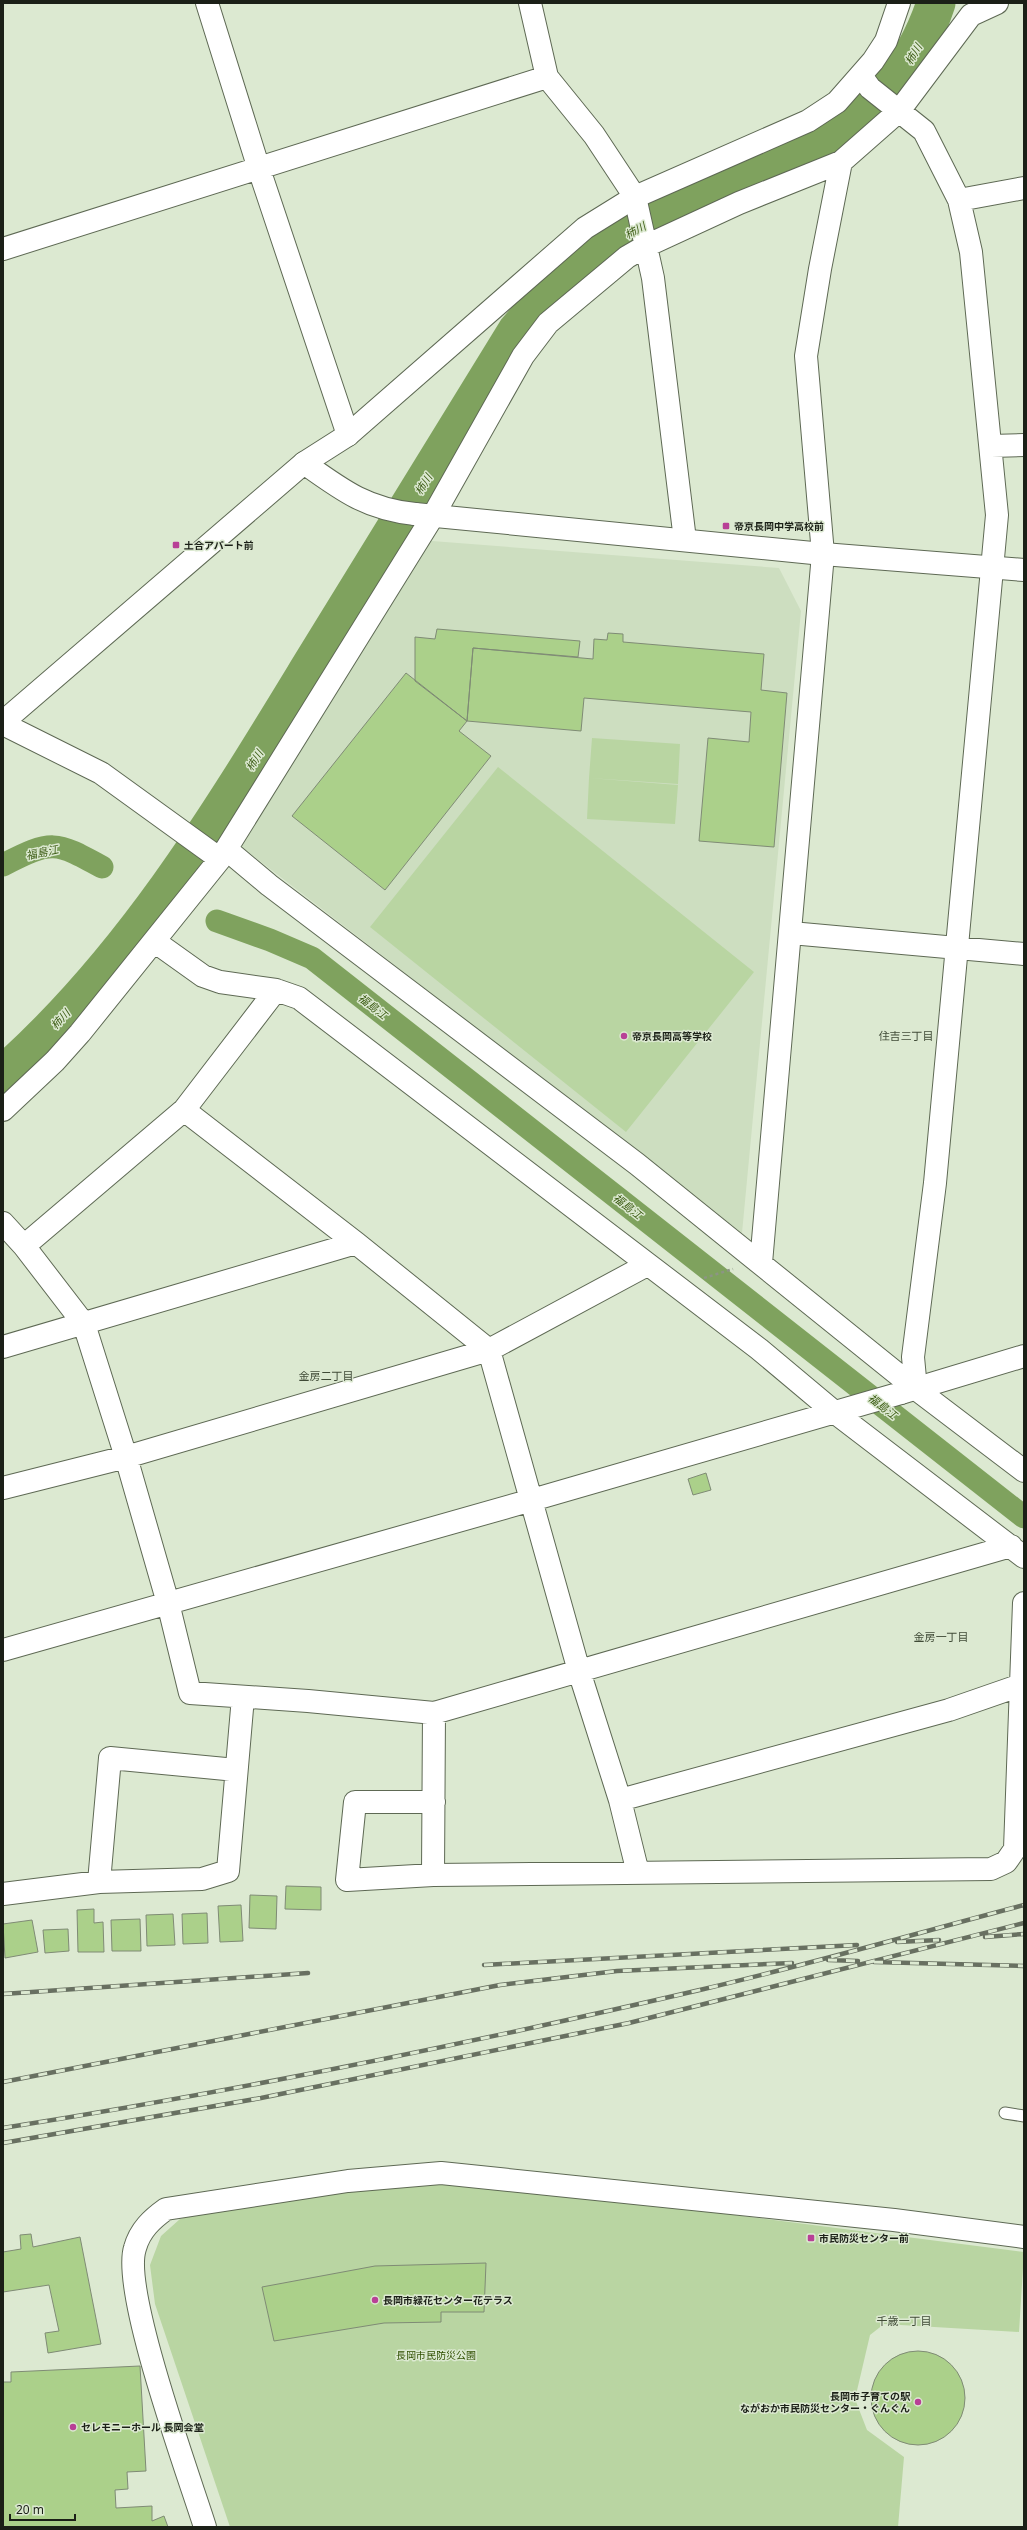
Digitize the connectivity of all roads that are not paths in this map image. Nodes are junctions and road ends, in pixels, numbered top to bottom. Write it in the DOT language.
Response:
graph roads {
  1 [pos="207,3"];
  2 [pos="530,3"];
  3 [pos="899,3"];
  4 [pos="997,3"];
  5 [pos="547,77"];
  6 [pos="866,82"];
  7 [pos="896,109"];
  8 [pos="841,162"];
  9 [pos="259,169"];
  10 [pos="1024,188"];
  11 [pos="635,197"];
  12 [pos="959,200"];
  13 [pos="646,246"];
  14 [pos="3,250"];
  15 [pos="348,435"];
  16 [pos="1024,445"];
  17 [pos="991,446"];
  18 [pos="304,463"];
  19 [pos="424,515"];
  20 [pos="686,540"];
  21 [pos="823,554"];
  22 [pos="992,567"];
  23 [pos="1024,570"];
  24 [pos="3,723"];
  25 [pos="220,854"];
  26 [pos="791,933"];
  27 [pos="154,941"];
  28 [pos="957,947"];
  29 [pos="1024,954"];
  30 [pos="276,990"];
  31 [pos="3,1110"];
  32 [pos="184,1110"];
  33 [pos="3,1223"];
  34 [pos="356,1243"];
  35 [pos="24,1246"];
  36 [pos="761,1263"];
  37 [pos="647,1265"];
  38 [pos="84,1324"];
  39 [pos="3,1347"];
  40 [pos="489,1350"];
  41 [pos="1024,1356"];
  42 [pos="909,1391"];
  43 [pos="842,1410"];
  44 [pos="126,1457"];
  45 [pos="1024,1471"];
  46 [pos="3,1488"];
  47 [pos="532,1500"];
  48 [pos="1018,1552"];
  49 [pos="168,1602"];
  50 [pos="1024,1603"];
  51 [pos="3,1650"];
  52 [pos="579,1671"];
  53 [pos="1021,1685"];
  54 [pos="243,1697"];
  55 [pos="434,1713"];
  56 [pos="1021,1764"];
  57 [pos="236,1770"];
  58 [pos="620,1800"];
  59 [pos="434,1802"];
  60 [pos="638,1873"];
  61 [pos="433,1875"];
  62 [pos="98,1882"];
  63 [pos="3,1894"];
  64 [pos="1005,2113"];
  65 [pos="1024,2116"];
  66 [pos="1024,2237"];
  67 [pos="206,2527"];
  1 -- 9 [label="street"];
  2 -- 5 [label="street"];
  3 -- 6 [label="street"];
  4 -- 7 [label="street"];
  5 -- 9 [label="street"];
  5 -- 11 [label="street"];
  6 -- 7 [label="street"];
  6 -- 11 [label="street"];
  7 -- 8 [label="street"];
  7 -- 12 [label="street"];
  8 -- 13 [label="street"];
  8 -- 21 [label="street"];
  9 -- 14 [label="street"];
  9 -- 15 [label="street"];
  10 -- 12 [label="street"];
  11 -- 13 [label="street"];
  11 -- 15 [label="street"];
  12 -- 17 [label="street"];
  13 -- 19 [label="street"];
  13 -- 20 [label="street"];
  15 -- 18 [label="street"];
  16 -- 17 [label="street"];
  17 -- 22 [label="street"];
  18 -- 19 [label="street"];
  18 -- 24 [label="street"];
  19 -- 20 [label="street"];
  19 -- 25 [label="street"];
  20 -- 21 [label="street"];
  21 -- 22 [label="street"];
  21 -- 26 [label="street"];
  22 -- 23 [label="street"];
  22 -- 28 [label="street"];
  24 -- 25 [label="street"];
  25 -- 27 [label="street"];
  25 -- 36 [label="street"];
  26 -- 28 [label="street"];
  26 -- 36 [label="street"];
  27 -- 30 [label="street"];
  27 -- 31 [label="street"];
  28 -- 29 [label="street"];
  28 -- 42 [label="street"];
  30 -- 32 [label="street"];
  30 -- 37 [label="street"];
  32 -- 34 [label="street"];
  32 -- 35 [label="street"];
  33 -- 35 [label="street"];
  34 -- 38 [label="street"];
  34 -- 40 [label="street"];
  35 -- 38 [label="street"];
  36 -- 42 [label="street"];
  37 -- 40 [label="street"];
  37 -- 43 [label="street"];
  38 -- 39 [label="street"];
  38 -- 44 [label="street"];
  40 -- 44 [label="street"];
  40 -- 47 [label="street"];
  41 -- 42 [label="street"];
  42 -- 43 [label="street"];
  42 -- 45 [label="street"];
  43 -- 47 [label="street"];
  43 -- 48 [label="street"];
  44 -- 46 [label="street"];
  44 -- 49 [label="street"];
  47 -- 49 [label="street"];
  47 -- 52 [label="street"];
  48 -- 52 [label="street"];
  49 -- 51 [label="street"];
  49 -- 54 [label="street"];
  50 -- 53 [label="street"];
  52 -- 55 [label="street"];
  52 -- 58 [label="street"];
  53 -- 56 [label="street"];
  53 -- 58 [label="street"];
  54 -- 55 [label="street"];
  54 -- 57 [label="street"];
  55 -- 59 [label="street"];
  56 -- 60 [label="street"];
  57 -- 62 [label="street"];
  57 -- 62 [label="street"];
  58 -- 60 [label="street"];
  59 -- 61 [label="street"];
  59 -- 61 [label="street"];
  60 -- 61 [label="street"];
  62 -- 63 [label="street"];
  64 -- 65 [label="lane"];
  66 -- 67 [label="street"];
}
